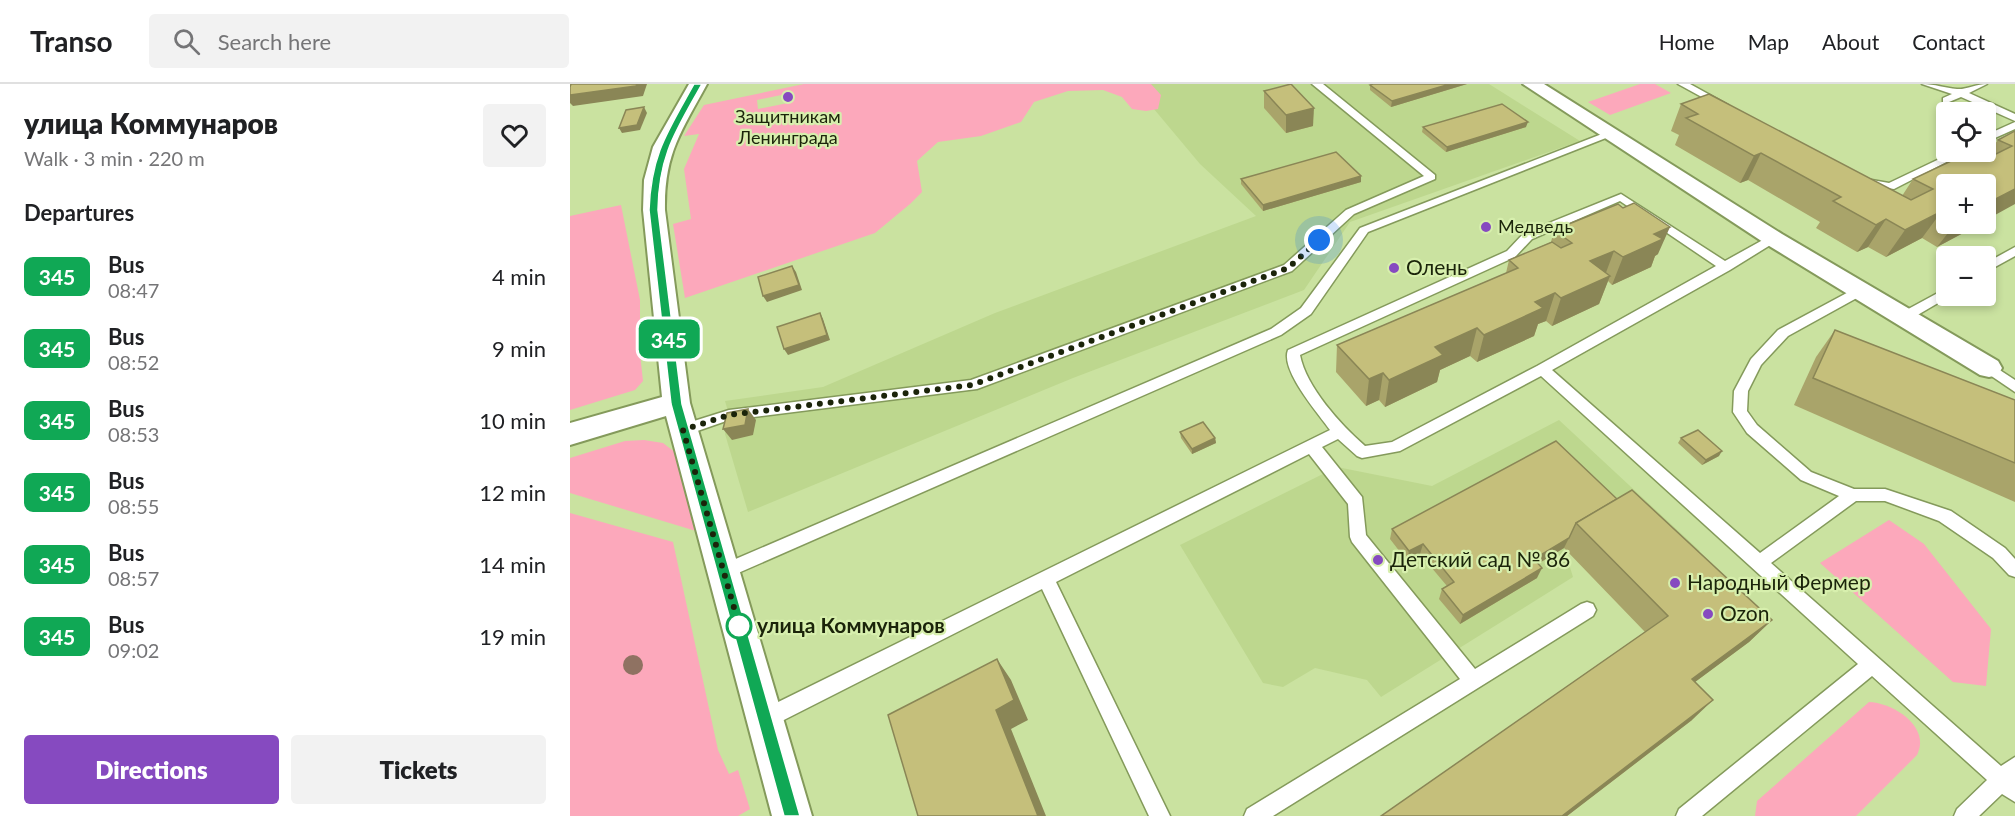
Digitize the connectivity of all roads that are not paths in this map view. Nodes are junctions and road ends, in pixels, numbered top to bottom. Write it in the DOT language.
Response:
graph roads {
  1 [pos="698,84"];
  2 [pos="1317,84"];
  3 [pos="1532,84"];
  4 [pos="1683,84"];
  5 [pos="1927,84"];
  6 [pos="1982,84"];
  7 [pos="1961,93"];
  8 [pos="1946,100"];
  9 [pos="1735,112"];
  10 [pos="2015,118"];
  11 [pos="2015,125"];
  12 [pos="1611,134"];
  13 [pos="1996,134"];
  14 [pos="1941,162"];
  15 [pos="1858,178"];
  16 [pos="1774,239"];
  17 [pos="2015,251"];
  18 [pos="1996,262"];
  19 [pos="1726,267"];
  20 [pos="1860,291"];
  21 [pos="1936,298"];
  22 [pos="1904,317"];
  23 [pos="1276,332"];
  24 [pos="1293,353"];
  25 [pos="1989,368"];
  26 [pos="1542,369"];
  27 [pos="2015,374"];
  28 [pos="2015,387"];
  29 [pos="680,417"];
  30 [pos="1339,432"];
  31 [pos="570,434"];
  32 [pos="1312,446"];
  33 [pos="1853,495"];
  34 [pos="1759,563"];
  35 [pos="2015,570"];
  36 [pos="723,572"];
  37 [pos="1045,578"];
  38 [pos="1587,610"];
  39 [pos="1872,664"];
  40 [pos="1473,681"];
  41 [pos="765,719"];
  42 [pos="2010,780"];
  43 [pos="1698,812"];
  44 [pos="792,816"];
  45 [pos="1160,816"];
  46 [pos="1254,816"];
  47 [pos="1964,816"];
  1 -- 29 [label="street"];
  2 -- 29 [label="lane"];
  3 -- 12 [label="street"];
  4 -- 9 [label="lane"];
  5 -- 7 [label="lane"];
  6 -- 7 [label="lane"];
  7 -- 8 [label="lane"];
  7 -- 10 [label="lane"];
  11 -- 13 [label="lane"];
  12 -- 16 [label="street"];
  12 -- 23 [label="lane"];
  14 -- 15 [label="lane"];
  16 -- 19 [label="lane"];
  16 -- 20 [label="street"];
  17 -- 18 [label="lane"];
  19 -- 24 [label="lane"];
  19 -- 26 [label="lane"];
  20 -- 22 [label="street"];
  20 -- 33 [label="lane"];
  21 -- 22 [label="lane"];
  22 -- 25 [label="street"];
  23 -- 24 [label="lane"];
  23 -- 36 [label="lane"];
  24 -- 30 [label="lane"];
  25 -- 27 [label="lane"];
  25 -- 28 [label="lane"];
  26 -- 30 [label="lane"];
  26 -- 34 [label="lane"];
  29 -- 31 [label="street"];
  29 -- 36 [label="street"];
  30 -- 32 [label="lane"];
  32 -- 37 [label="lane"];
  32 -- 40 [label="lane"];
  33 -- 34 [label="lane"];
  33 -- 35 [label="lane"];
  34 -- 39 [label="lane"];
  36 -- 41 [label="street"];
  37 -- 41 [label="lane"];
  37 -- 45 [label="lane"];
  38 -- 40 [label="lane"];
  39 -- 42 [label="lane"];
  39 -- 43 [label="lane"];
  40 -- 46 [label="lane"];
  41 -- 44 [label="street"];
  42 -- 47 [label="lane"];
}
